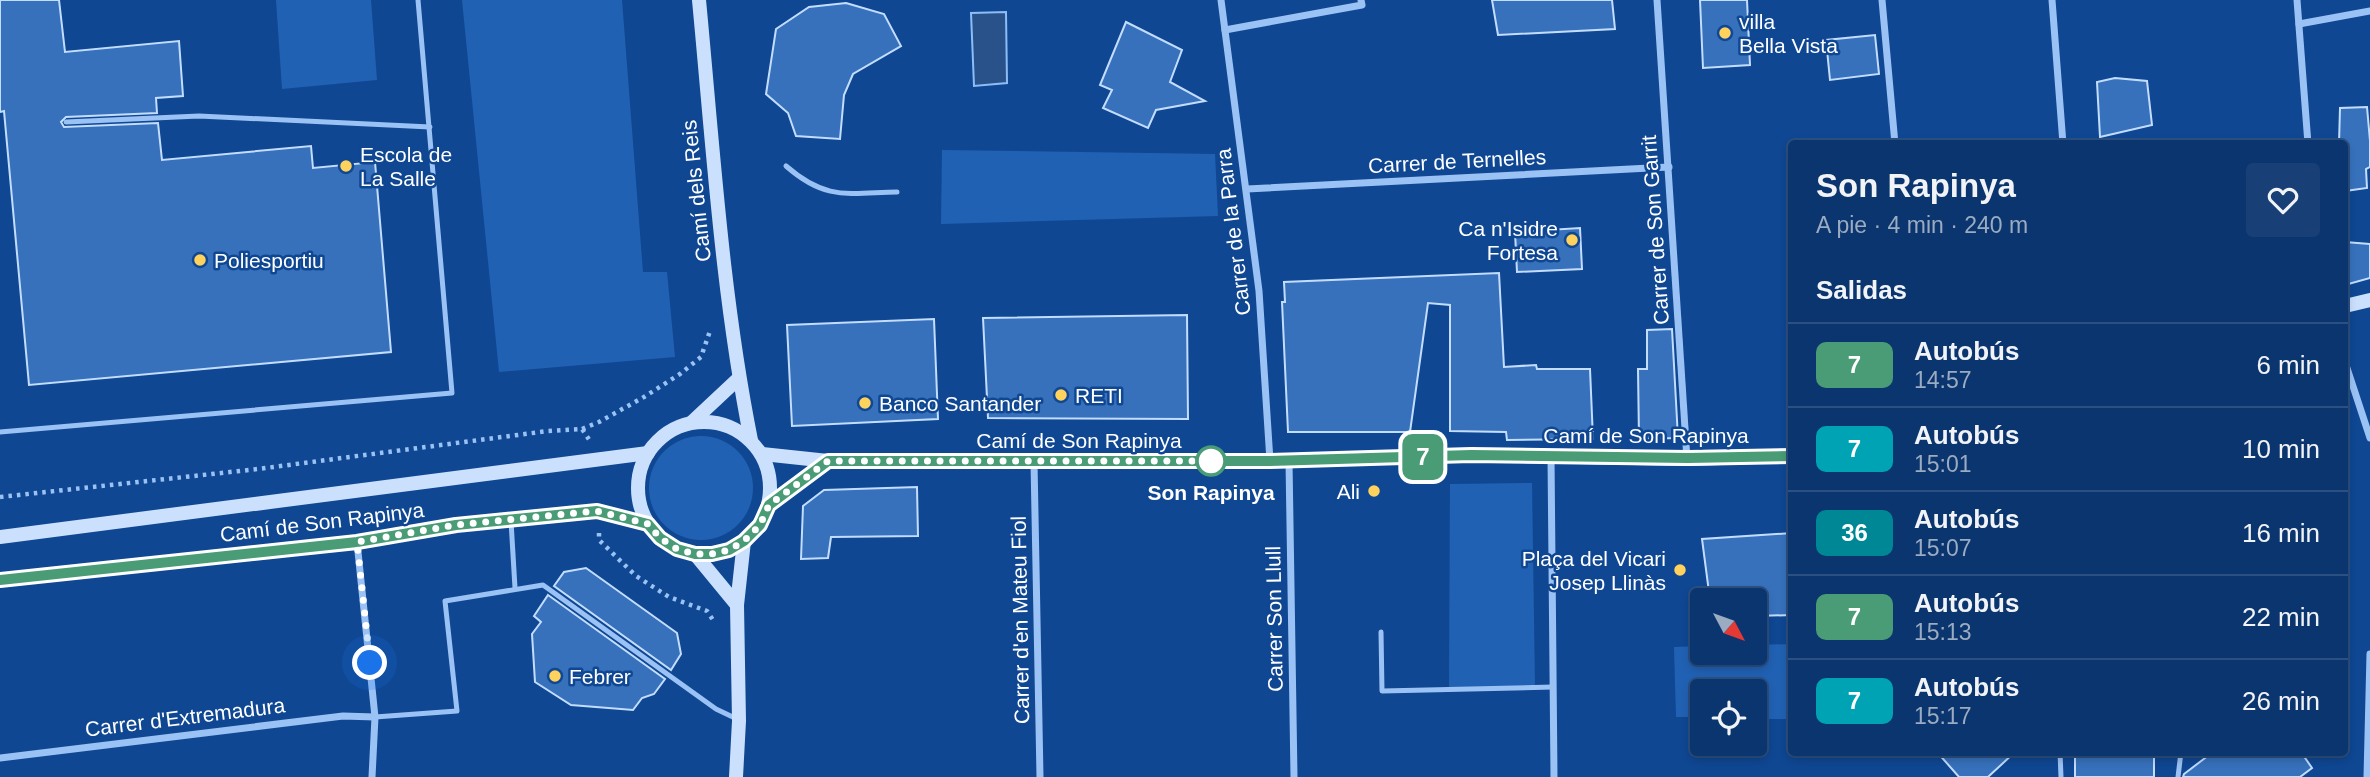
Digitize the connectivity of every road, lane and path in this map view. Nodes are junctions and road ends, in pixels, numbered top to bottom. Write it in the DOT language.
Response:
graph roads {
  1 [pos="418,0"];
  2 [pos="699,0"];
  3 [pos="1221,0"];
  4 [pos="1361,0"];
  5 [pos="1657,0"];
  6 [pos="1882,0"];
  7 [pos="2052,0"];
  8 [pos="2297,0"];
  9 [pos="2370,11"];
  10 [pos="2299,23"];
  11 [pos="1225,30"];
  12 [pos="66,122"];
  13 [pos="430,127"];
  14 [pos="1895,140"];
  15 [pos="2063,140"];
  16 [pos="2308,140"];
  17 [pos="786,166"];
  18 [pos="1669,167"];
  19 [pos="1247,190"];
  20 [pos="897,192"];
  21 [pos="2370,300"];
  22 [pos="2348,305"];
  23 [pos="711,329"];
  24 [pos="2348,371"];
  25 [pos="739,378"];
  26 [pos="692,422"];
  27 [pos="582,429"];
  28 [pos="0,432"];
  29 [pos="2370,438"];
  30 [pos="751,440"];
  31 [pos="648,453"];
  32 [pos="762,454"];
  33 [pos="1551,456"];
  34 [pos="1788,456"];
  35 [pos="1688,458"];
  36 [pos="1289,460"];
  37 [pos="828,461"];
  38 [pos="1270,461"];
  39 [pos="1034,462"];
  40 [pos="769,505"];
  41 [pos="510,519"];
  42 [pos="648,524"];
  43 [pos="0,537"];
  44 [pos="744,541"];
  45 [pos="357,542"];
  46 [pos="695,554"];
  47 [pos="0,580"];
  48 [pos="516,588"];
  49 [pos="737,606"];
  50 [pos="1381,632"];
  51 [pos="2370,654"];
  52 [pos="1553,687"];
  53 [pos="375,717"];
  54 [pos="739,721"];
  55 [pos="2060,756"];
  56 [pos="2181,756"];
  57 [pos="0,758"];
  58 [pos="372,777"];
  59 [pos="736,777"];
  60 [pos="1040,777"];
  61 [pos="1294,777"];
  62 [pos="1553,777"];
  63 [pos="2061,777"];
  64 [pos="2178,777"];
  65 [pos="2367,777"];
  1 -- 13 [label="lane"];
  2 -- 25 [label="street, Camí dels Reis"];
  3 -- 11 [label="street, Carrer de la Parra"];
  4 -- 11 [label="street"];
  5 -- 18 [label="street, Carrer de Son Garrit"];
  6 -- 14 [label="street"];
  7 -- 15 [label="street"];
  8 -- 10 [label="street"];
  9 -- 10 [label="street"];
  10 -- 16 [label="street"];
  11 -- 19 [label="street, Carrer de la Parra"];
  12 -- 13 [label="lane"];
  13 -- 28 [label="lane"];
  17 -- 20 [label="lane"];
  18 -- 19 [label="street, Carrer de Ternelles"];
  18 -- 35 [label="street, Carrer de Son Garrit"];
  19 -- 38 [label="street, Carrer de la Parra"];
  21 -- 22 [label="street"];
  23 -- 27 [label="path"];
  24 -- 29 [label="street"];
  25 -- 26 [label="street"];
  25 -- 30 [label="street, Camí dels Reis"];
  26 -- 30 [label="street"];
  26 -- 31 [label="street"];
  30 -- 32 [label="street"];
  31 -- 42 [label="street"];
  31 -- 43 [label="street, Camí de Son Rapinya"];
  32 -- 37 [label="street, Camí de Son Rapinya"];
  32 -- 40 [label="street"];
  33 -- 35 [label="street, Camí de Son Rapinya"];
  33 -- 36 [label="street, Camí de Son Rapinya"];
  33 -- 52 [label="street"];
  34 -- 35 [label="street, Camí de Son Rapinya"];
  36 -- 38 [label="street, Camí de Son Rapinya"];
  36 -- 61 [label="street, Carrer Son Llull"];
  37 -- 39 [label="street, Camí de Son Rapinya"];
  37 -- 40 [label="street"];
  38 -- 39 [label="street, Camí de Son Rapinya"];
  39 -- 60 [label="street, Carrer d'en Mateu Fiol"];
  40 -- 44 [label="street"];
  41 -- 42 [label="street, Camí de Son Rapinya"];
  41 -- 45 [label="street, Camí de Son Rapinya"];
  41 -- 48 [label="lane"];
  42 -- 46 [label="street"];
  44 -- 46 [label="street"];
  44 -- 49 [label="street"];
  45 -- 47 [label="street, Camí de Son Rapinya"];
  45 -- 53 [label="street"];
  46 -- 49 [label="street"];
  48 -- 53 [label="lane"];
  48 -- 54 [label="lane"];
  49 -- 54 [label="street"];
  50 -- 52 [label="lane"];
  51 -- 65 [label="street"];
  52 -- 62 [label="street"];
  53 -- 57 [label="street, Carrer d'Extremadura"];
  53 -- 58 [label="street"];
  54 -- 59 [label="street"];
  55 -- 63 [label="lane"];
  56 -- 64 [label="lane"];
}
